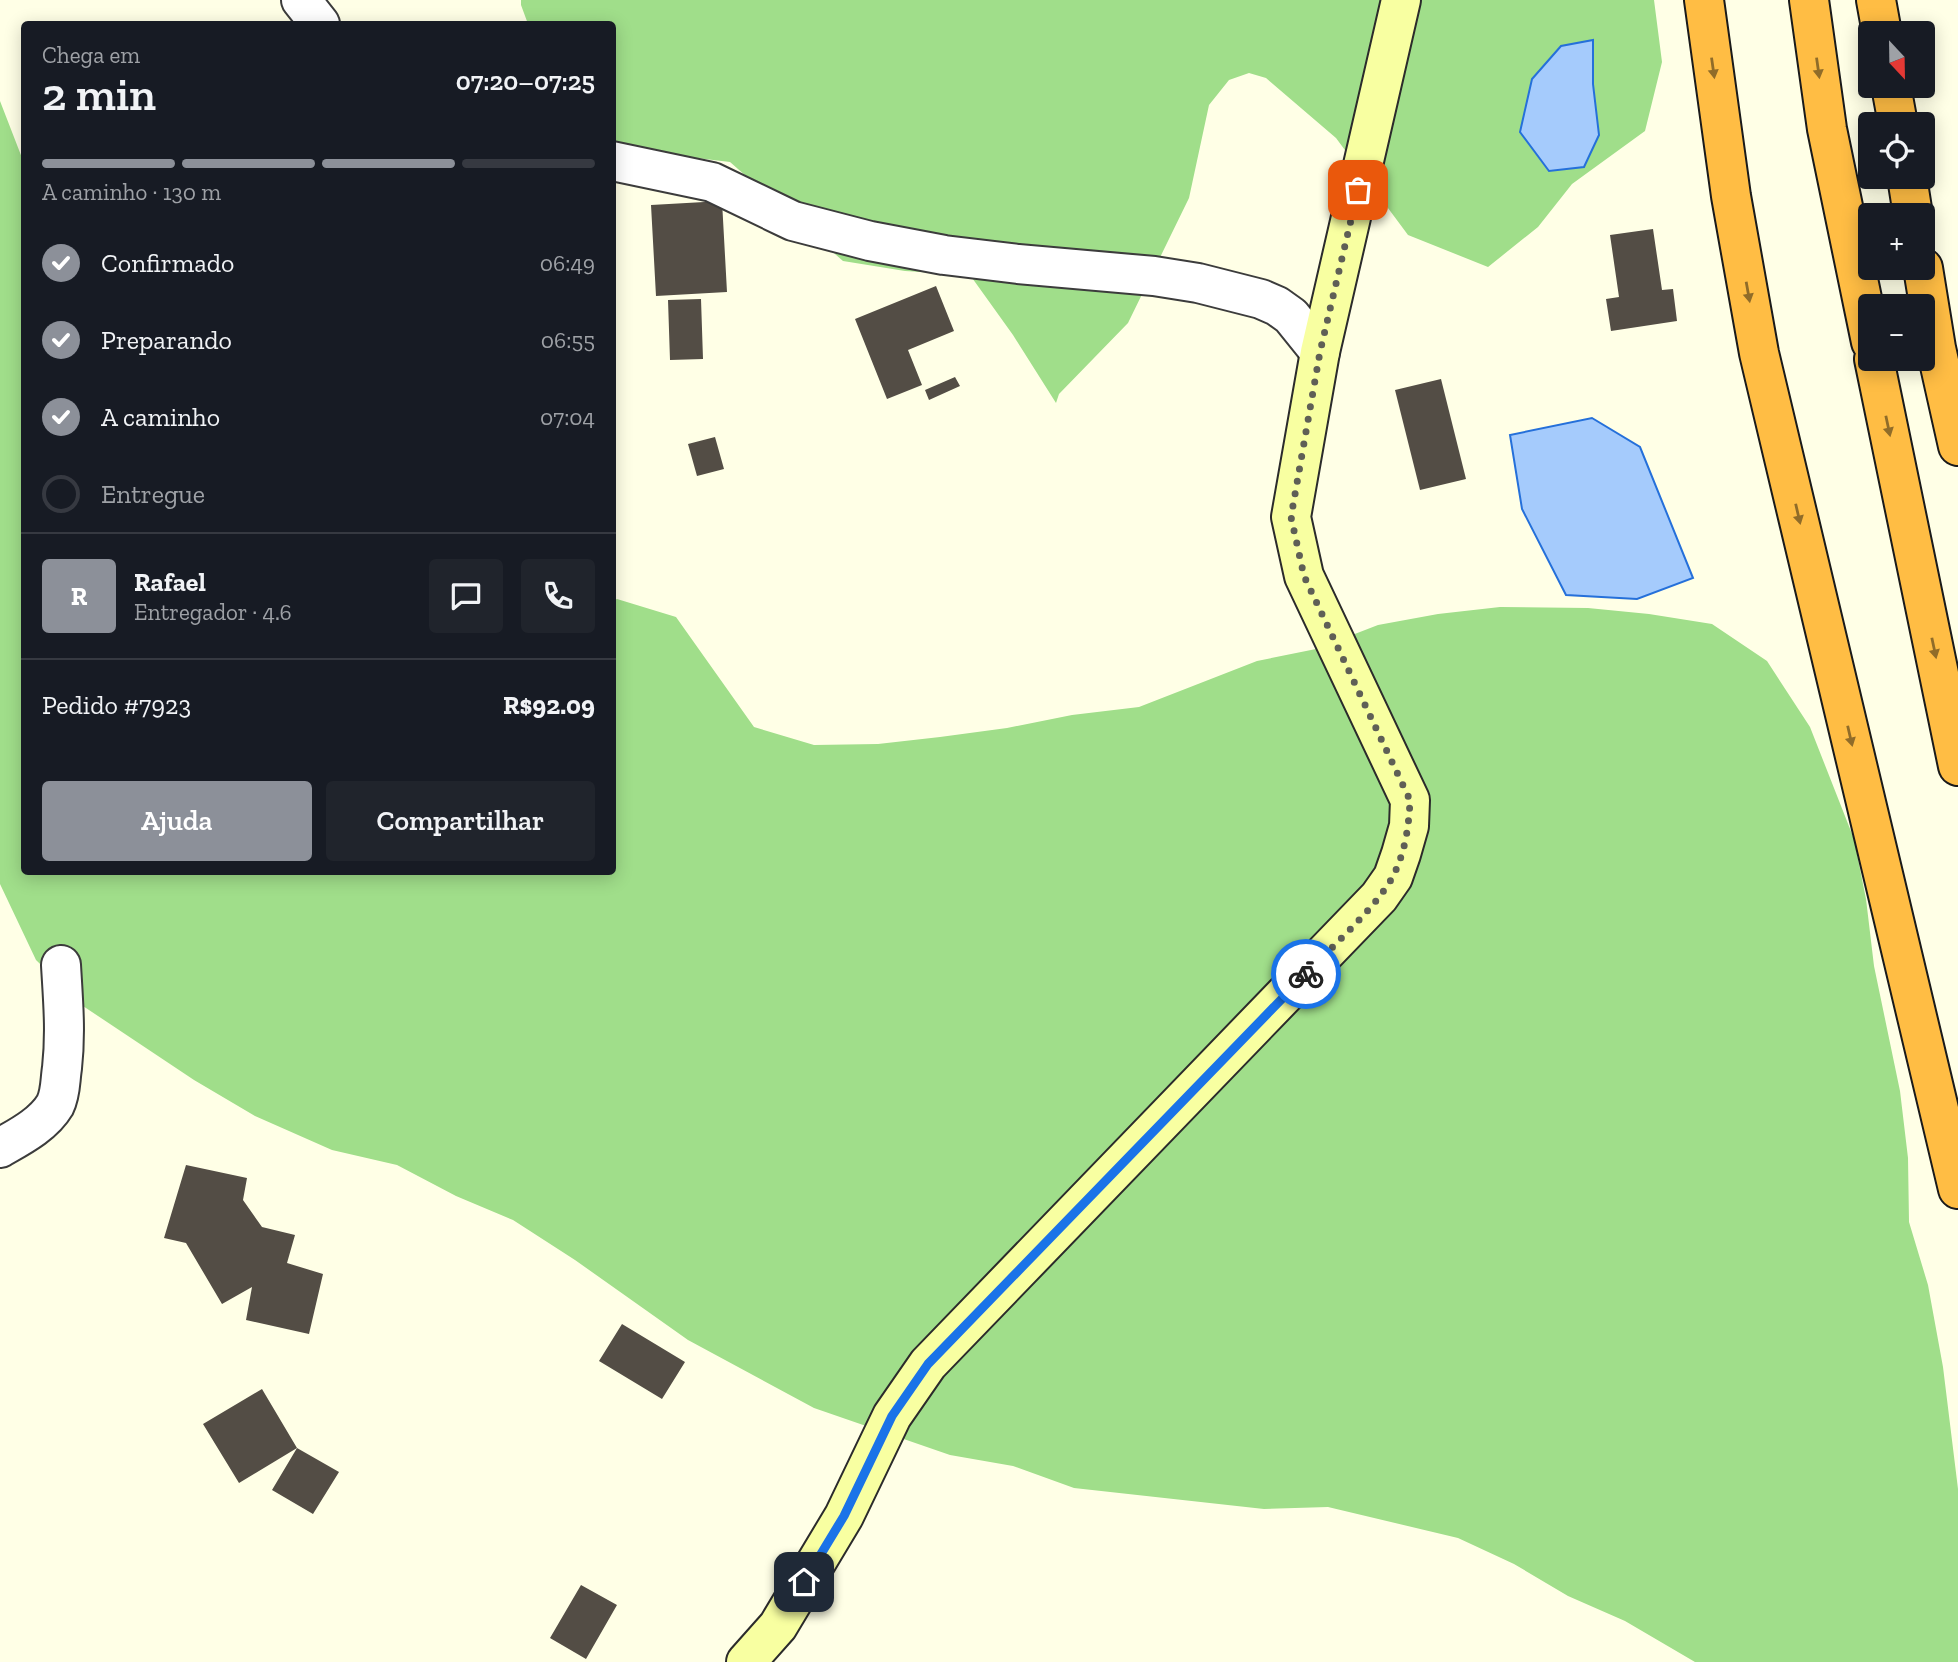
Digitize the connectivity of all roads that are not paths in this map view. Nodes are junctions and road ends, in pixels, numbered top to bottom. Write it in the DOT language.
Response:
graph roads {
  1 [pos="301,0"];
  2 [pos="1401,0"];
  3 [pos="1704,0"];
  4 [pos="1809,0"];
  5 [pos="318,21"];
  6 [pos="616,162"];
  7 [pos="1925,280"];
  8 [pos="1861,294"];
  9 [pos="1320,352"];
  10 [pos="1876,371"];
  11 [pos="1958,446"];
  12 [pos="1958,766"];
  13 [pos="61,965"];
  14 [pos="0,1149"];
  15 [pos="1958,1189"];
  16 [pos="746,1662"];
  1 -- 5 [label="street"];
  2 -- 9 [label="street"];
  3 -- 15 [label="highway, one-way"];
  4 -- 8 [label="highway, one-way"];
  6 -- 9 [label="street"];
  7 -- 11 [label="highway"];
  9 -- 16 [label="street"];
  10 -- 12 [label="highway, one-way"];
  13 -- 14 [label="street"];
}
